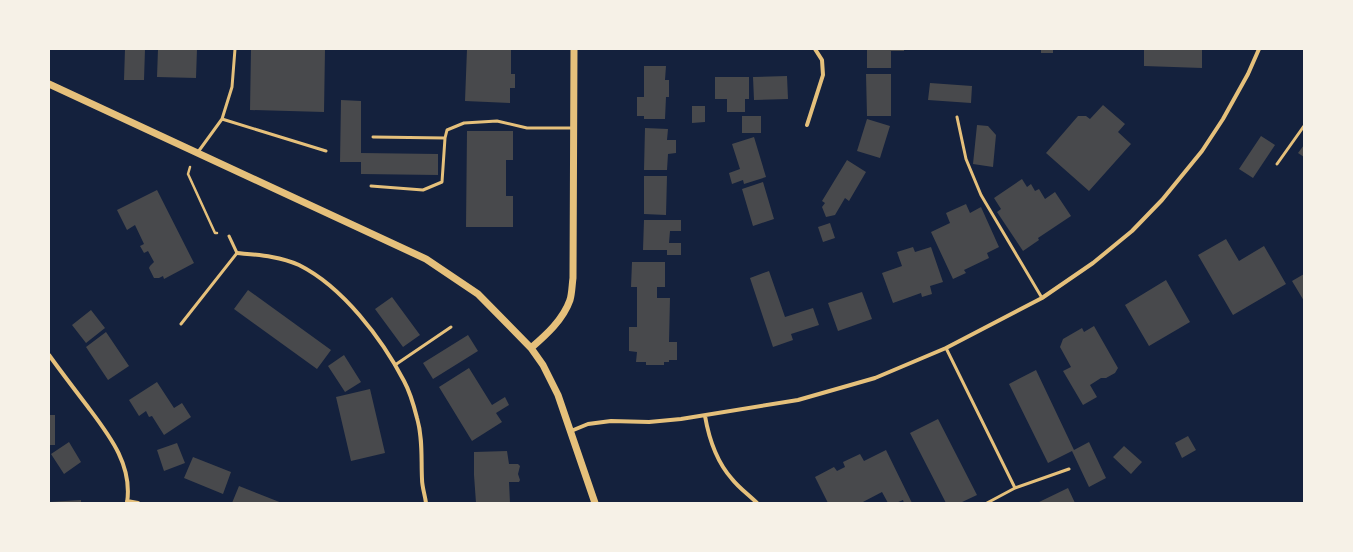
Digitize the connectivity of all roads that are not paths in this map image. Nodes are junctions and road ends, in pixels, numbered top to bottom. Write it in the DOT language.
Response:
graph roads {
  1 [pos="235,49"];
  2 [pos="574,49"];
  3 [pos="815,49"];
  4 [pos="1260,49"];
  5 [pos="49,84"];
  6 [pos="957,117"];
  7 [pos="222,119"];
  8 [pos="807,125"];
  9 [pos="1304,126"];
  10 [pos="573,128"];
  11 [pos="373,137"];
  12 [pos="445,138"];
  13 [pos="326,152"];
  14 [pos="197,153"];
  15 [pos="1276,164"];
  16 [pos="371,186"];
  17 [pos="229,236"];
  18 [pos="237,253"];
  19 [pos="1042,298"];
  20 [pos="181,324"];
  21 [pos="451,327"];
  22 [pos="530,348"];
  23 [pos="946,348"];
  24 [pos="49,355"];
  25 [pos="395,365"];
  26 [pos="705,416"];
  27 [pos="571,431"];
  28 [pos="1069,469"];
  29 [pos="1015,488"];
  30 [pos="127,502"];
  31 [pos="138,503"];
  32 [pos="426,503"];
  33 [pos="595,503"];
  34 [pos="757,503"];
  35 [pos="986,503"];
  1 -- 7 [label="lane"];
  2 -- 10 [label="street"];
  3 -- 8 [label="street"];
  4 -- 19 [label="street"];
  5 -- 14 [label="street"];
  6 -- 19 [label="lane"];
  7 -- 13 [label="lane"];
  7 -- 14 [label="lane"];
  9 -- 15 [label="lane"];
  10 -- 12 [label="lane"];
  10 -- 22 [label="street"];
  11 -- 12 [label="lane"];
  12 -- 16 [label="lane"];
  14 -- 22 [label="street"];
  17 -- 18 [label="lane"];
  18 -- 20 [label="lane"];
  18 -- 25 [label="street"];
  19 -- 23 [label="street"];
  21 -- 25 [label="lane"];
  22 -- 27 [label="street"];
  23 -- 26 [label="street"];
  23 -- 29 [label="lane"];
  24 -- 30 [label="street"];
  25 -- 32 [label="street"];
  26 -- 27 [label="street"];
  26 -- 34 [label="street"];
  27 -- 33 [label="street"];
  28 -- 29 [label="lane"];
  29 -- 35 [label="lane"];
  30 -- 31 [label="street"];
}
